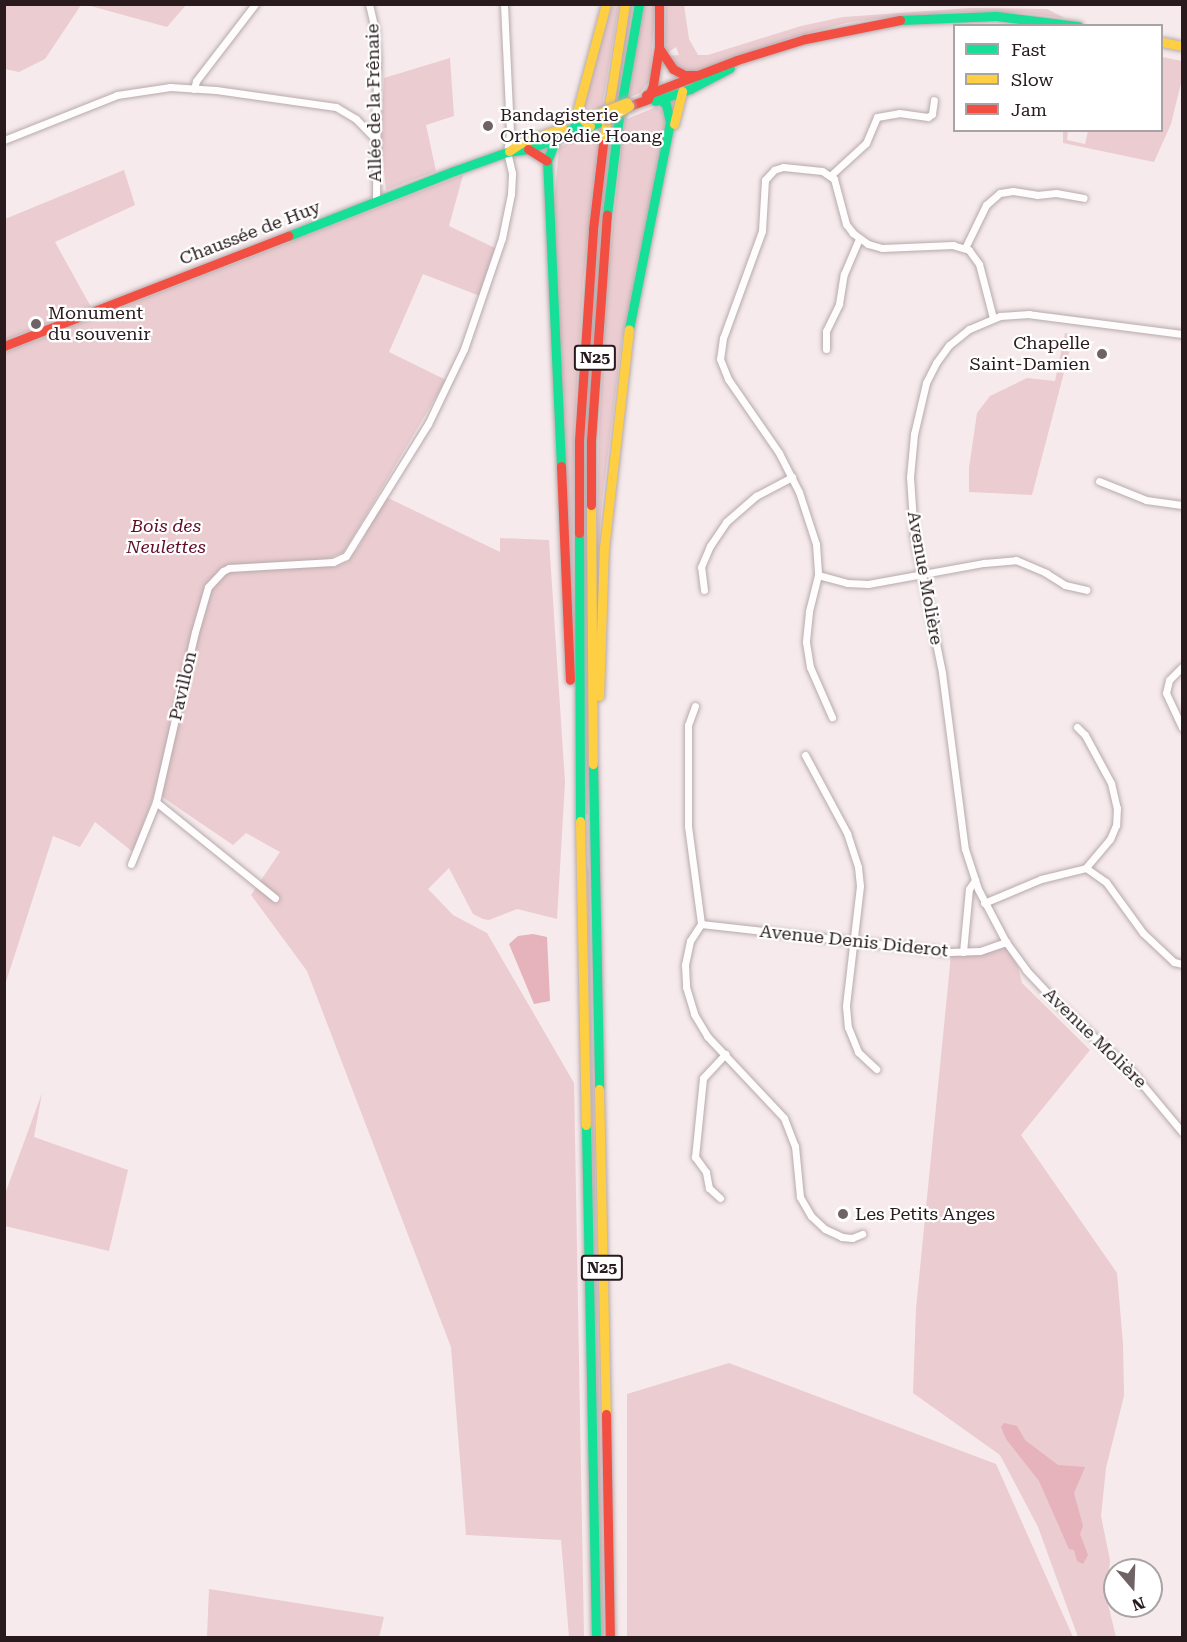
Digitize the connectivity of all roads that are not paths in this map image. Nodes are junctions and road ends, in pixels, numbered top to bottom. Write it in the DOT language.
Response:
graph roads {
  1 [pos="255,4"];
  2 [pos="369,4"];
  3 [pos="504,4"];
  4 [pos="606,4"];
  5 [pos="625,4"];
  6 [pos="639,4"];
  7 [pos="659,4"];
  8 [pos="1062,24"];
  9 [pos="1163,42"];
  10 [pos="1182,46"];
  11 [pos="658,48"];
  12 [pos="753,56"];
  13 [pos="697,75"];
  14 [pos="583,86"];
  15 [pos="194,88"];
  16 [pos="682,91"];
  17 [pos="650,93"];
  18 [pos="659,99"];
  19 [pos="934,100"];
  20 [pos="629,106"];
  21 [pos="590,121"];
  22 [pos="568,126"];
  23 [pos="4,140"];
  24 [pos="376,140"];
  25 [pos="555,140"];
  26 [pos="665,148"];
  27 [pos="528,149"];
  28 [pos="507,152"];
  29 [pos="546,161"];
  30 [pos="830,176"];
  31 [pos="1084,198"];
  32 [pos="376,201"];
  33 [pos="859,238"];
  34 [pos="965,248"];
  35 [pos="993,318"];
  36 [pos="1182,334"];
  37 [pos="4,346"];
  38 [pos="826,349"];
  39 [pos="792,477"];
  40 [pos="1099,481"];
  41 [pos="1182,505"];
  42 [pos="818,575"];
  43 [pos="922,576"];
  44 [pos="704,590"];
  45 [pos="1086,590"];
  46 [pos="1182,667"];
  47 [pos="578,706"];
  48 [pos="695,706"];
  49 [pos="592,714"];
  50 [pos="831,717"];
  51 [pos="1077,727"];
  52 [pos="1182,727"];
  53 [pos="805,754"];
  54 [pos="156,802"];
  55 [pos="131,864"];
  56 [pos="1086,868"];
  57 [pos="975,880"];
  58 [pos="275,898"];
  59 [pos="984,903"];
  60 [pos="701,924"];
  61 [pos="855,941"];
  62 [pos="1006,942"];
  63 [pos="963,952"];
  64 [pos="1182,964"];
  65 [pos="725,1054"];
  66 [pos="876,1070"];
  67 [pos="1182,1132"];
  68 [pos="720,1198"];
  69 [pos="862,1234"];
  70 [pos="596,1638"];
  71 [pos="610,1638"];
  1 -- 15 [label="street"];
  2 -- 24 [label="street, Allée de la Frênaie"];
  3 -- 28 [label="street"];
  4 -- 14 [label="main road"];
  5 -- 47 [label="main road, N25"];
  6 -- 49 [label="main road, N25"];
  7 -- 11 [label="main road"];
  8 -- 12 [label="main road, Chaussée de Huy"];
  9 -- 10 [label="main road"];
  11 -- 13 [label="main road"];
  11 -- 17 [label="main road"];
  12 -- 13 [label="main road, Chaussée de Huy"];
  12 -- 16 [label="main road, Chaussée de Huy"];
  13 -- 17 [label="main road, Chaussée de Huy"];
  14 -- 21 [label="main road"];
  14 -- 22 [label="main road"];
  15 -- 23 [label="street"];
  15 -- 24 [label="street"];
  16 -- 18 [label="main road, Chaussée de Huy"];
  16 -- 26 [label="main road"];
  17 -- 18 [label="main road"];
  17 -- 20 [label="main road, Chaussée de Huy"];
  18 -- 20 [label="main road, Chaussée de Huy"];
  18 -- 26 [label="main road"];
  19 -- 30 [label="street"];
  20 -- 21 [label="main road, Chaussée de Huy, bridge"];
  20 -- 21 [label="main road, Chaussée de Huy, bridge"];
  21 -- 22 [label="main road, Chaussée de Huy"];
  21 -- 25 [label="main road, Chaussée de Huy"];
  22 -- 28 [label="main road, Chaussée de Huy"];
  24 -- 32 [label="street, Allée de la Frênaie"];
  25 -- 27 [label="main road, Chaussée de Huy"];
  25 -- 29 [label="main road"];
  26 -- 49 [label="main road"];
  27 -- 28 [label="main road, Chaussée de Huy"];
  27 -- 29 [label="main road"];
  28 -- 32 [label="main road, Chaussée de Huy"];
  28 -- 54 [label="street, Pavillon"];
  29 -- 47 [label="main road"];
  30 -- 33 [label="street"];
  30 -- 39 [label="street"];
  31 -- 34 [label="street"];
  32 -- 37 [label="main road, Chaussée de Huy"];
  33 -- 34 [label="street"];
  33 -- 38 [label="street"];
  34 -- 35 [label="street"];
  35 -- 36 [label="street, Avenue Molière"];
  35 -- 43 [label="street, Avenue Molière"];
  39 -- 42 [label="street"];
  39 -- 44 [label="street"];
  40 -- 41 [label="street"];
  42 -- 43 [label="street"];
  42 -- 50 [label="street"];
  43 -- 45 [label="street"];
  43 -- 57 [label="street, Avenue Molière"];
  46 -- 52 [label="street"];
  47 -- 70 [label="main road, N25"];
  48 -- 60 [label="street"];
  49 -- 71 [label="main road, N25"];
  51 -- 56 [label="street"];
  53 -- 61 [label="street"];
  54 -- 55 [label="street, Pavillon"];
  54 -- 58 [label="street"];
  56 -- 59 [label="street"];
  56 -- 64 [label="street"];
  57 -- 59 [label="street, Avenue Molière"];
  57 -- 63 [label="street"];
  59 -- 62 [label="street, Avenue Molière"];
  60 -- 61 [label="street, Avenue Denis Diderot"];
  60 -- 65 [label="street"];
  61 -- 63 [label="street, Avenue Denis Diderot"];
  61 -- 66 [label="street"];
  62 -- 63 [label="street, Avenue Denis Diderot"];
  62 -- 67 [label="street, Avenue Molière"];
  65 -- 68 [label="street"];
  65 -- 69 [label="street"];
}
